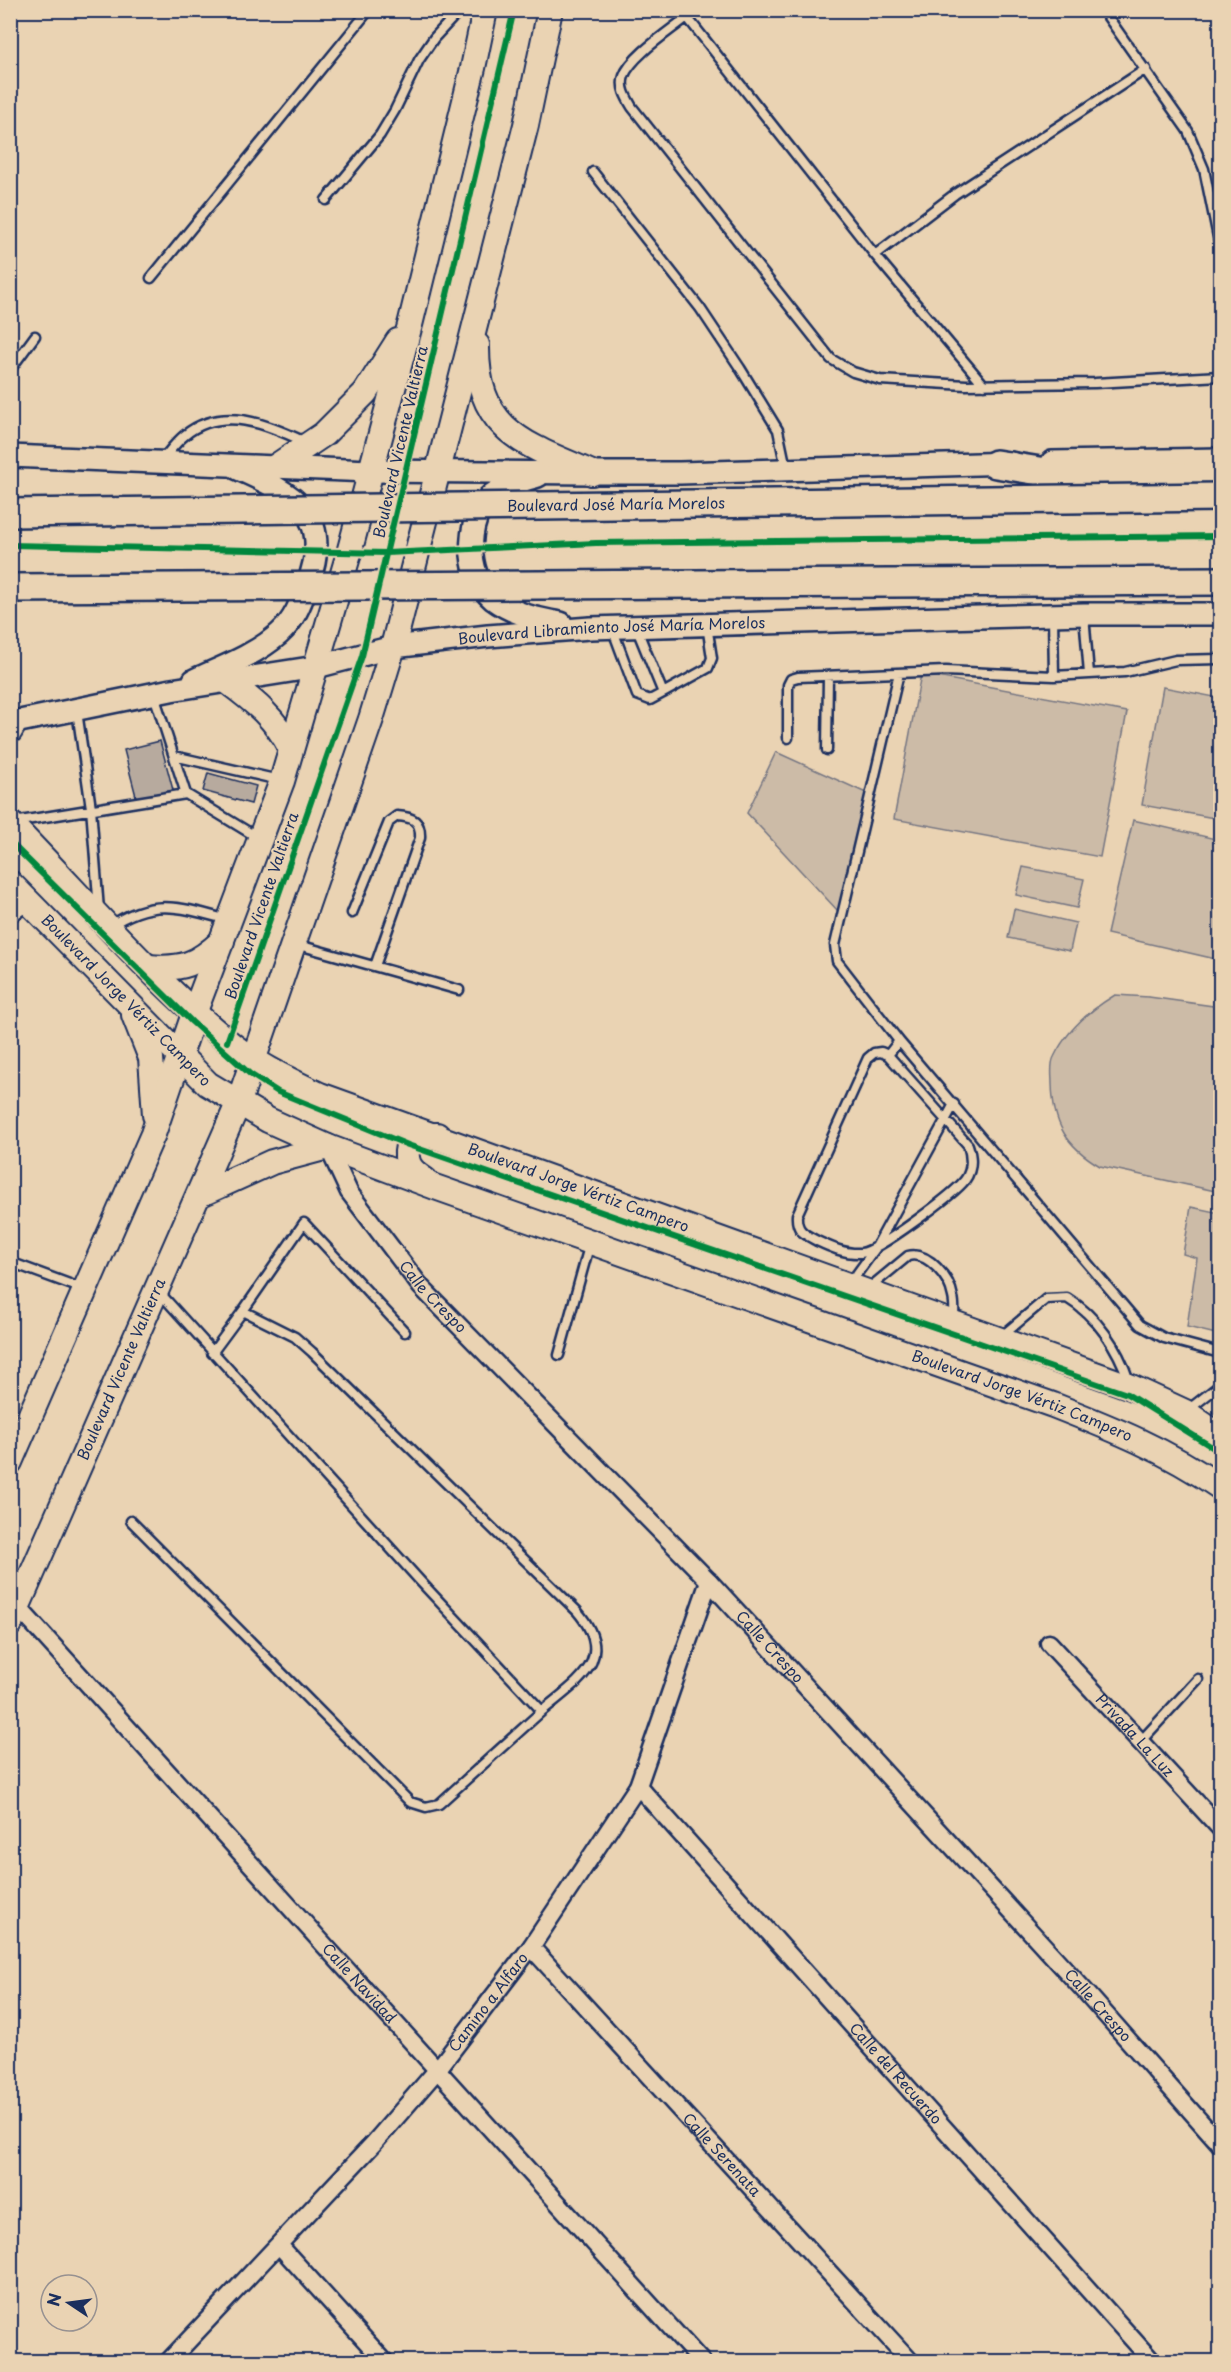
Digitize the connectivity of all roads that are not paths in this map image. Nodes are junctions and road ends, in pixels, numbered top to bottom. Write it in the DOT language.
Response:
graph roads {
  1 [pos="369,10"];
  2 [pos="460,10"];
  3 [pos="485,10"];
  4 [pos="492,10"];
  5 [pos="543,10"];
  6 [pos="550,10"];
  7 [pos="1103,10"];
  8 [pos="686,14"];
  9 [pos="545,39"];
  10 [pos="473,68"];
  11 [pos="1146,69"];
  12 [pos="593,172"];
  13 [pos="326,200"];
  14 [pos="1221,247"];
  15 [pos="875,255"];
  16 [pos="151,278"];
  17 [pos="477,316"];
  18 [pos="411,321"];
  19 [pos="35,336"];
  20 [pos="10,370"];
  21 [pos="1221,376"];
  22 [pos="984,386"];
  23 [pos="311,444"];
  24 [pos="10,456"];
  25 [pos="1221,459"];
  26 [pos="160,462"];
  27 [pos="226,464"];
  28 [pos="996,464"];
  29 [pos="275,467"];
  30 [pos="786,468"];
  31 [pos="438,470"];
  32 [pos="370,471"];
  33 [pos="549,471"];
  34 [pos="592,473"];
  35 [pos="1221,477"];
  36 [pos="1221,497"];
  37 [pos="10,513"];
  38 [pos="1221,581"];
  39 [pos="10,588"];
  40 [pos="1084,614"];
  41 [pos="1221,614"];
  42 [pos="1053,616"];
  43 [pos="707,625"];
  44 [pos="612,627"];
  45 [pos="636,627"];
  46 [pos="590,628"];
  47 [pos="393,646"];
  48 [pos="1221,659"];
  49 [pos="316,667"];
  50 [pos="899,673"];
  51 [pos="1089,674"];
  52 [pos="828,676"];
  53 [pos="1054,676"];
  54 [pos="228,682"];
  55 [pos="163,692"];
  56 [pos="663,693"];
  57 [pos="76,711"];
  58 [pos="12,724"];
  59 [pos="788,738"];
  60 [pos="291,749"];
  61 [pos="827,750"];
  62 [pos="174,756"];
  63 [pos="282,780"];
  64 [pos="186,794"];
  65 [pos="91,808"];
  66 [pos="10,823"];
  67 [pos="260,839"];
  68 [pos="10,883"];
  69 [pos="31,904"];
  70 [pos="352,912"];
  71 [pos="10,918"];
  72 [pos="105,920"];
  73 [pos="227,930"];
  74 [pos="294,944"];
  75 [pos="375,966"];
  76 [pos="149,967"];
  77 [pos="459,990"];
  78 [pos="128,1002"];
  79 [pos="195,1011"];
  80 [pos="899,1041"];
  81 [pos="888,1055"];
  82 [pos="181,1056"];
  83 [pos="255,1059"];
  84 [pos="238,1104"];
  85 [pos="954,1104"];
  86 [pos="945,1120"];
  87 [pos="153,1134"];
  88 [pos="436,1135"];
  89 [pos="328,1146"];
  90 [pos="435,1187"];
  91 [pos="199,1195"];
  92 [pos="591,1242"];
  93 [pos="875,1249"];
  94 [pos="10,1262"];
  95 [pos="857,1288"];
  96 [pos="86,1290"];
  97 [pos="158,1292"];
  98 [pos="243,1311"];
  99 [pos="954,1324"];
  100 [pos="405,1332"];
  101 [pos="997,1340"];
  102 [pos="212,1353"];
  103 [pos="1221,1353"];
  104 [pos="559,1355"];
  105 [pos="1221,1385"];
  106 [pos="1131,1387"];
  107 [pos="1185,1412"];
  108 [pos="1221,1436"];
  109 [pos="10,1462"];
  110 [pos="1221,1487"];
  111 [pos="131,1521"];
  112 [pos="709,1581"];
  113 [pos="14,1616"];
  114 [pos="1049,1643"];
  115 [pos="1198,1679"];
  116 [pos="542,1711"];
  117 [pos="1140,1742"];
  118 [pos="638,1786"];
  119 [pos="1221,1828"];
  120 [pos="531,1947"];
  121 [pos="438,2069"];
  122 [pos="1221,2144"];
  123 [pos="279,2245"];
  124 [pos="168,2361"];
  125 [pos="385,2361"];
  126 [pos="702,2361"];
  127 [pos="911,2361"];
  128 [pos="1153,2361"];
  1 -- 16 [label="lane"];
  2 -- 13 [label="lane"];
  3 -- 10 [label="main road, Boulevard Vicente Valtierra"];
  4 -- 10 [label="main road"];
  5 -- 9 [label="main road"];
  6 -- 9 [label="main road, Boulevard Vicente Valtierra"];
  7 -- 11 [label="lane"];
  8 -- 15 [label="lane"];
  8 -- 22 [label="lane"];
  9 -- 17 [label="main road, Boulevard Vicente Valtierra"];
  10 -- 18 [label="main road, Boulevard Vicente Valtierra"];
  11 -- 14 [label="lane"];
  11 -- 15 [label="lane"];
  12 -- 30 [label="lane"];
  15 -- 22 [label="lane"];
  17 -- 31 [label="main road, Boulevard Vicente Valtierra"];
  17 -- 34 [label="main road"];
  18 -- 23 [label="main road"];
  18 -- 32 [label="main road, Boulevard Vicente Valtierra"];
  19 -- 20 [label="lane"];
  21 -- 22 [label="lane"];
  23 -- 26 [label="lane"];
  23 -- 29 [label="main road"];
  24 -- 26 [label="street"];
  25 -- 28 [label="street"];
  26 -- 27 [label="street"];
  27 -- 29 [label="street"];
  27 -- 55 [label="street"];
  28 -- 30 [label="street"];
  28 -- 35 [label="main road"];
  29 -- 32 [label="street"];
  30 -- 34 [label="street"];
  31 -- 32 [label="street"];
  31 -- 33 [label="street"];
  31 -- 47 [label="main road, Boulevard Vicente Valtierra"];
  32 -- 49 [label="main road, Boulevard Vicente Valtierra"];
  33 -- 34 [label="street"];
  33 -- 46 [label="street"];
  36 -- 37 [label="main road, Boulevard José María Morelos, bridge"];
  38 -- 39 [label="main road, bridge"];
  40 -- 41 [label="street, Boulevard Libramiento José María Morelos"];
  40 -- 42 [label="street, Boulevard Libramiento José María Morelos"];
  40 -- 51 [label="lane"];
  42 -- 43 [label="street, Boulevard Libramiento José María Morelos"];
  42 -- 53 [label="lane"];
  43 -- 45 [label="street, Boulevard Libramiento José María Morelos"];
  43 -- 56 [label="lane"];
  44 -- 45 [label="street, Boulevard Libramiento José María Morelos"];
  44 -- 46 [label="street, Boulevard Libramiento José María Morelos"];
  44 -- 56 [label="lane"];
  45 -- 56 [label="lane"];
  46 -- 47 [label="street, Boulevard Libramiento José María Morelos"];
  47 -- 49 [label="street, Boulevard Libramiento José María Morelos"];
  47 -- 74 [label="main road, Boulevard Vicente Valtierra"];
  48 -- 51 [label="lane"];
  49 -- 54 [label="street, Boulevard Libramiento José María Morelos"];
  49 -- 60 [label="main road, Boulevard Vicente Valtierra"];
  50 -- 52 [label="lane"];
  50 -- 53 [label="lane"];
  50 -- 80 [label="lane"];
  51 -- 53 [label="lane"];
  52 -- 59 [label="lane"];
  52 -- 61 [label="lane"];
  54 -- 55 [label="street, Boulevard Libramiento José María Morelos"];
  54 -- 60 [label="main road"];
  55 -- 57 [label="street, Boulevard Libramiento José María Morelos"];
  55 -- 62 [label="lane"];
  57 -- 58 [label="street, Boulevard Libramiento José María Morelos"];
  57 -- 65 [label="lane"];
  60 -- 63 [label="main road, Boulevard Vicente Valtierra"];
  62 -- 63 [label="lane"];
  62 -- 64 [label="lane"];
  63 -- 67 [label="main road, Boulevard Vicente Valtierra"];
  64 -- 65 [label="lane"];
  64 -- 67 [label="lane"];
  65 -- 66 [label="lane"];
  65 -- 72 [label="lane"];
  66 -- 72 [label="main road, Boulevard Jorge Vértiz Campero"];
  67 -- 73 [label="main road, Boulevard Vicente Valtierra"];
  68 -- 69 [label="main road, Boulevard Jorge Vértiz Campero"];
  69 -- 71 [label="lane"];
  69 -- 78 [label="main road, Boulevard Jorge Vértiz Campero"];
  70 -- 75 [label="lane"];
  72 -- 73 [label="lane"];
  72 -- 76 [label="main road, Boulevard Jorge Vértiz Campero"];
  73 -- 76 [label="main road"];
  73 -- 79 [label="main road, Boulevard Vicente Valtierra"];
  74 -- 75 [label="lane"];
  74 -- 83 [label="main road, Boulevard Vicente Valtierra"];
  75 -- 77 [label="lane"];
  76 -- 79 [label="main road, Boulevard Jorge Vértiz Campero"];
  78 -- 82 [label="main road, Boulevard Jorge Vértiz Campero"];
  78 -- 87 [label="main road"];
  79 -- 82 [label="main road, Boulevard Vicente Valtierra"];
  79 -- 83 [label="main road, Boulevard Jorge Vértiz Campero"];
  80 -- 81 [label="lane"];
  80 -- 85 [label="lane"];
  81 -- 86 [label="lane"];
  81 -- 93 [label="lane"];
  82 -- 84 [label="main road, Boulevard Jorge Vértiz Campero"];
  82 -- 87 [label="main road, Boulevard Vicente Valtierra"];
  83 -- 84 [label="main road, Boulevard Vicente Valtierra"];
  83 -- 88 [label="main road, Boulevard Jorge Vértiz Campero"];
  84 -- 89 [label="main road, Boulevard Jorge Vértiz Campero"];
  84 -- 91 [label="main road, Boulevard Vicente Valtierra"];
  85 -- 86 [label="lane"];
  85 -- 103 [label="lane"];
  86 -- 93 [label="lane"];
  86 -- 93 [label="lane"];
  87 -- 96 [label="main road, Boulevard Vicente Valtierra"];
  88 -- 90 [label="main road"];
  88 -- 95 [label="main road, Boulevard Jorge Vértiz Campero"];
  89 -- 90 [label="main road, Boulevard Jorge Vértiz Campero"];
  89 -- 91 [label="main road"];
  89 -- 112 [label="street, Calle Crespo"];
  90 -- 92 [label="main road, Boulevard Jorge Vértiz Campero"];
  91 -- 97 [label="main road, Boulevard Vicente Valtierra"];
  92 -- 104 [label="lane"];
  92 -- 110 [label="main road, Boulevard Jorge Vértiz Campero"];
  93 -- 95 [label="lane"];
  94 -- 96 [label="lane"];
  95 -- 99 [label="main road, Boulevard Jorge Vértiz Campero"];
  95 -- 99 [label="lane"];
  96 -- 109 [label="main road, Boulevard Vicente Valtierra"];
  97 -- 102 [label="lane"];
  97 -- 113 [label="main road, Boulevard Vicente Valtierra"];
  98 -- 100 [label="lane"];
  98 -- 102 [label="lane"];
  98 -- 116 [label="lane"];
  99 -- 101 [label="main road, Boulevard Jorge Vértiz Campero"];
  101 -- 106 [label="main road, Boulevard Jorge Vértiz Campero"];
  101 -- 106 [label="lane"];
  102 -- 116 [label="lane"];
  105 -- 107 [label="lane"];
  106 -- 107 [label="main road, Boulevard Jorge Vértiz Campero"];
  107 -- 108 [label="main road, Boulevard Jorge Vértiz Campero"];
  111 -- 116 [label="lane"];
  112 -- 118 [label="street, Camino a Alfaro"];
  112 -- 122 [label="street, Calle Crespo"];
  113 -- 121 [label="street, Calle Navidad"];
  114 -- 117 [label="street, Privada La Luz"];
  115 -- 117 [label="lane"];
  117 -- 119 [label="street, Privada La Luz"];
  118 -- 120 [label="street, Camino a Alfaro"];
  118 -- 128 [label="street, Calle del Recuerdo"];
  120 -- 121 [label="street, Camino a Alfaro"];
  120 -- 127 [label="street, Calle Serenata"];
  121 -- 123 [label="street, Camino a Alfaro"];
  121 -- 126 [label="street, Calle Navidad"];
  123 -- 124 [label="street, Camino a Alfaro"];
  123 -- 125 [label="street"];
}
